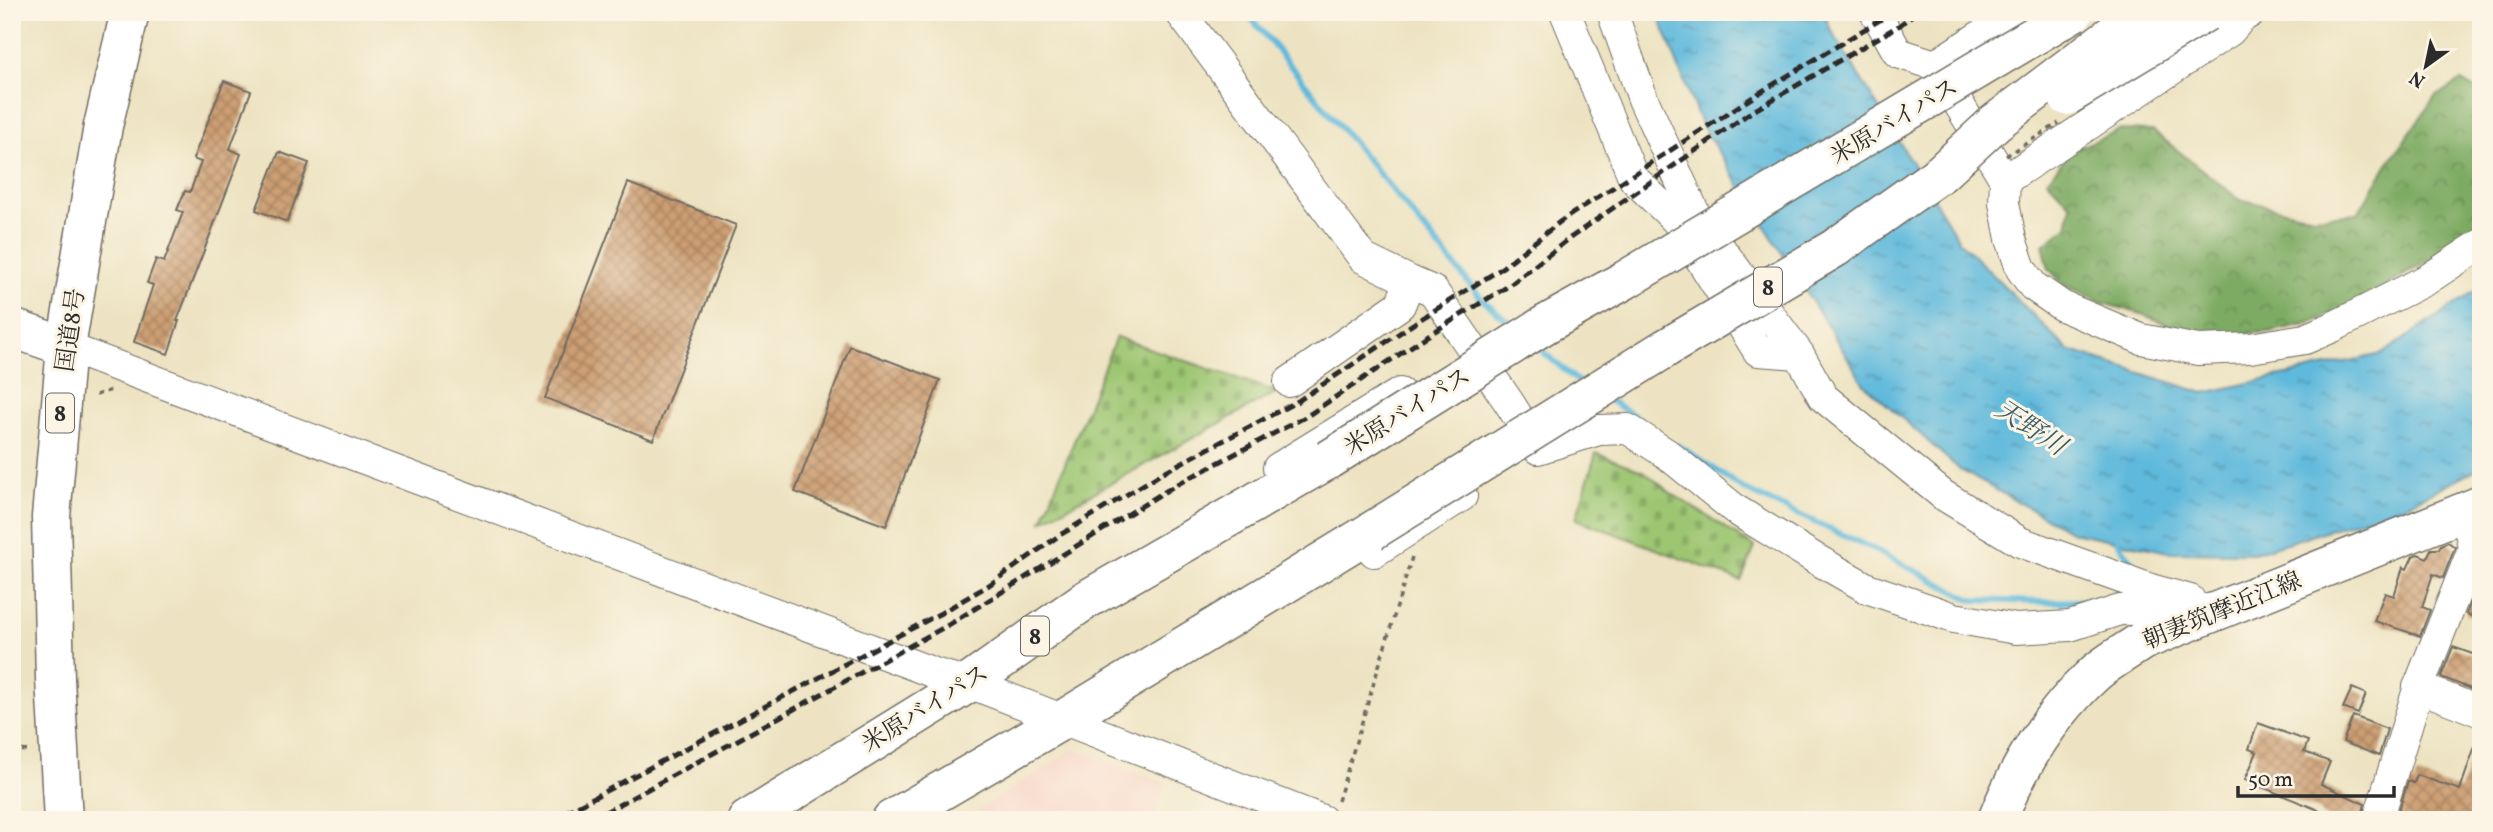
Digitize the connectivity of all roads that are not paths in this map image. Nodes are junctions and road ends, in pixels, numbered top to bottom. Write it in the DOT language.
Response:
graph roads {
  1 [pos="130,12"];
  2 [pos="1180,12"];
  3 [pos="1566,12"];
  4 [pos="1612,12"];
  5 [pos="1875,12"];
  6 [pos="2017,12"];
  7 [pos="2074,12"];
  8 [pos="2142,12"];
  9 [pos="2206,12"];
  10 [pos="2251,12"];
  11 [pos="1935,65"];
  12 [pos="1941,173"];
  13 [pos="2005,180"];
  14 [pos="2481,244"];
  15 [pos="1410,281"];
  16 [pos="12,328"];
  17 [pos="66,347"];
  18 [pos="1471,348"];
  19 [pos="1799,354"];
  20 [pos="1289,382"];
  21 [pos="1538,449"];
  22 [pos="2474,508"];
  23 [pos="1084,601"];
  24 [pos="2220,609"];
  25 [pos="1157,661"];
  26 [pos="969,683"];
  27 [pos="2418,687"];
  28 [pos="2481,712"];
  29 [pos="1064,719"];
  30 [pos="1315,815"];
  31 [pos="2381,819"];
  32 [pos="63,820"];
  33 [pos="747,820"];
  34 [pos="891,820"];
  35 [pos="1997,820"];
  1 -- 17 [label="main road, 国道8号 / 8"];
  2 -- 15 [label="street"];
  3 -- 19 [label="street"];
  4 -- 19 [label="street"];
  5 -- 11 [label="street"];
  6 -- 11 [label="street"];
  7 -- 23 [label="main road, 米原バイパス / 8, bridge"];
  8 -- 12 [label="main road, 8, bridge"];
  9 -- 12 [label="main road, bridge"];
  10 -- 13 [label="street"];
  11 -- 13 [label="street"];
  12 -- 25 [label="main road, 8, bridge"];
  13 -- 14 [label="street"];
  15 -- 18 [label="street"];
  15 -- 20 [label="street"];
  16 -- 17 [label="main road"];
  17 -- 26 [label="street"];
  17 -- 32 [label="main road, 国道8号 / 8"];
  18 -- 21 [label="street"];
  18 -- 23 [label="street"];
  19 -- 24 [label="street"];
  21 -- 24 [label="street"];
  21 -- 25 [label="street"];
  22 -- 24 [label="main road, 朝妻筑摩近江線"];
  22 -- 27 [label="street"];
  23 -- 26 [label="main road, 米原バイパス / 8"];
  24 -- 35 [label="main road, 朝妻筑摩近江線"];
  25 -- 29 [label="main road, 8"];
  26 -- 29 [label="street"];
  26 -- 33 [label="main road, 米原バイパス / 8"];
  27 -- 28 [label="street"];
  27 -- 31 [label="street"];
  29 -- 30 [label="street"];
  29 -- 34 [label="main road, 8"];
}
